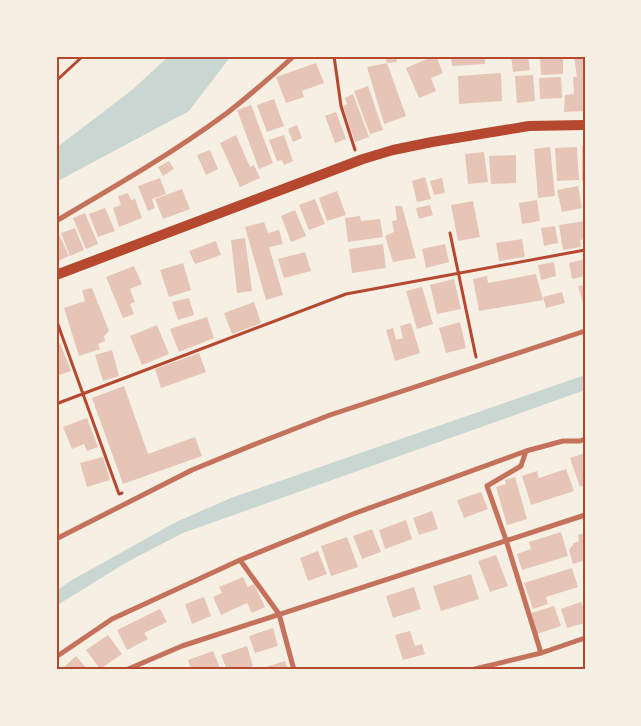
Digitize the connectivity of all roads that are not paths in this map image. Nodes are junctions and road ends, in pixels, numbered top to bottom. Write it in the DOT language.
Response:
graph roads {
  1 [pos="294,56"];
  2 [pos="585,125"];
  3 [pos="56,221"];
  4 [pos="56,275"];
  5 [pos="585,330"];
  6 [pos="585,439"];
  7 [pos="526,451"];
  8 [pos="585,515"];
  9 [pos="56,539"];
  10 [pos="506,540"];
  11 [pos="240,560"];
  12 [pos="279,614"];
  13 [pos="585,638"];
  14 [pos="541,653"];
  15 [pos="56,657"];
  16 [pos="126,670"];
  17 [pos="294,670"];
  18 [pos="471,670"];
  1 -- 3 [label="street"];
  2 -- 4 [label="main road"];
  5 -- 9 [label="street"];
  6 -- 7 [label="street"];
  7 -- 10 [label="street"];
  7 -- 11 [label="street"];
  8 -- 10 [label="street"];
  10 -- 12 [label="street"];
  10 -- 14 [label="street"];
  11 -- 12 [label="street"];
  11 -- 15 [label="street"];
  12 -- 16 [label="street"];
  12 -- 17 [label="street"];
  13 -- 14 [label="street"];
  14 -- 18 [label="street"];
}
